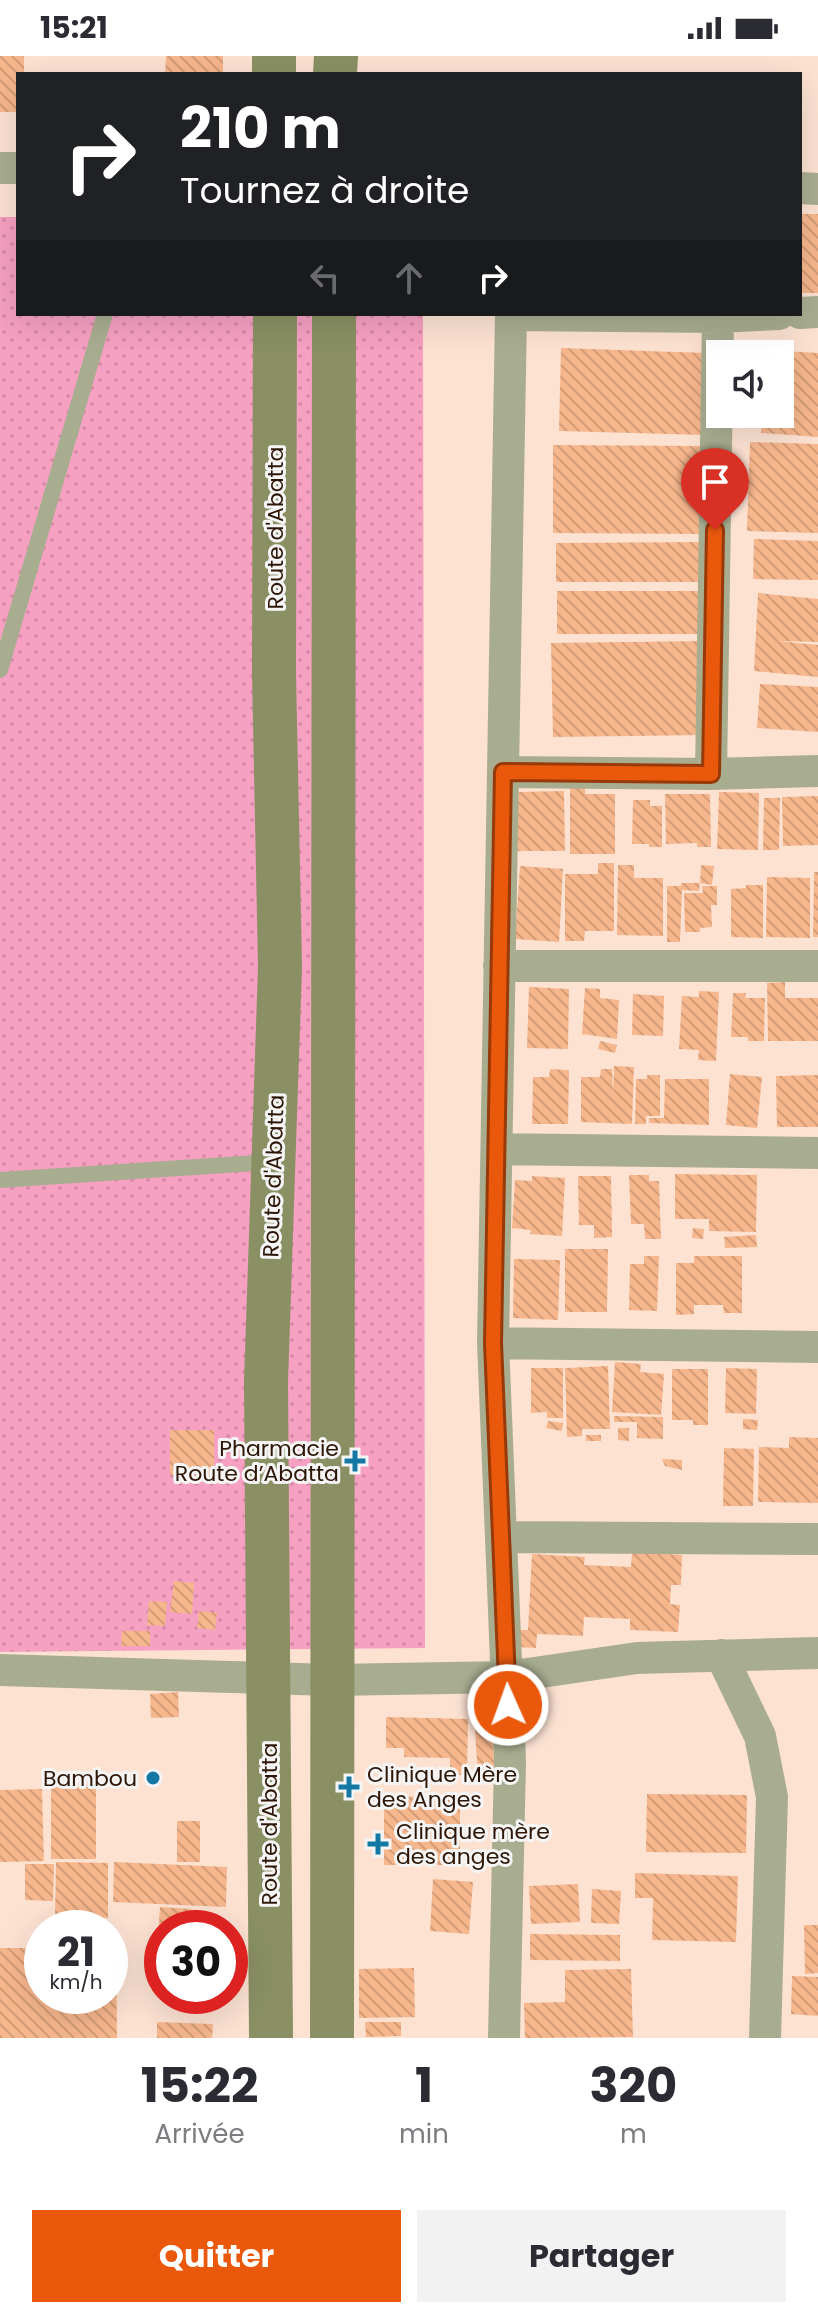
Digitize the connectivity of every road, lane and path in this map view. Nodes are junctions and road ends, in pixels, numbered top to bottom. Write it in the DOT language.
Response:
graph roads {
  1 [pos="104,316"];
  2 [pos="275,316"];
  3 [pos="334,316"];
  4 [pos="511,316"];
  5 [pos="649,316"];
  6 [pos="738,316"];
  7 [pos="718,317"];
  8 [pos="0,670"];
  9 [pos="818,771"];
  10 [pos="503,772"];
  11 [pos="711,774"];
  12 [pos="499,966"];
  13 [pos="818,966"];
  14 [pos="497,1149"];
  15 [pos="818,1153"];
  16 [pos="274,1162"];
  17 [pos="0,1180"];
  18 [pos="493,1343"];
  19 [pos="818,1347"];
  20 [pos="501,1537"];
  21 [pos="818,1539"];
  22 [pos="818,1653"];
  23 [pos="721,1655"];
  24 [pos="0,1670"];
  25 [pos="507,1677"];
  26 [pos="268,1679"];
  27 [pos="332,1680"];
  28 [pos="271,2038"];
  29 [pos="332,2038"];
  30 [pos="504,2038"];
  31 [pos="765,2038"];
  1 -- 8 [label="lane"];
  2 -- 16 [label="street, Route d'Abatta"];
  3 -- 27 [label="street"];
  4 -- 10 [label="street"];
  5 -- 7 [label="street"];
  6 -- 7 [label="street"];
  7 -- 11 [label="street"];
  9 -- 11 [label="street"];
  10 -- 11 [label="street"];
  10 -- 12 [label="street"];
  12 -- 13 [label="street"];
  12 -- 14 [label="street"];
  14 -- 15 [label="street"];
  14 -- 18 [label="street"];
  16 -- 17 [label="lane"];
  16 -- 26 [label="street, Route d'Abatta"];
  18 -- 19 [label="street"];
  18 -- 20 [label="street"];
  20 -- 21 [label="street"];
  20 -- 25 [label="street"];
  22 -- 23 [label="street"];
  23 -- 25 [label="street"];
  23 -- 31 [label="street"];
  24 -- 26 [label="street"];
  25 -- 27 [label="street"];
  25 -- 30 [label="street"];
  26 -- 27 [label="street"];
  26 -- 28 [label="street, Route d'Abatta"];
  27 -- 29 [label="street"];
}
